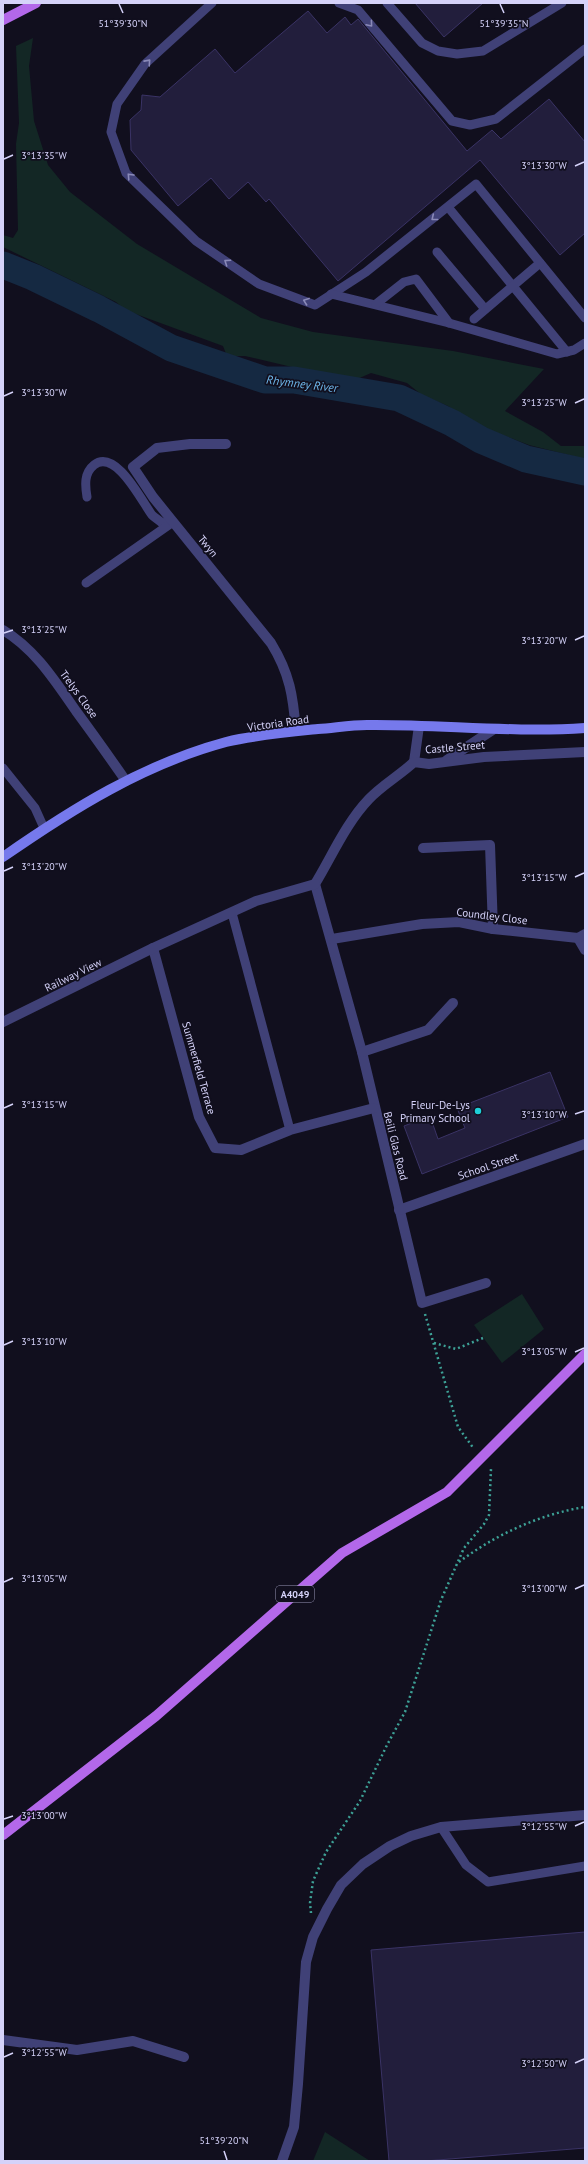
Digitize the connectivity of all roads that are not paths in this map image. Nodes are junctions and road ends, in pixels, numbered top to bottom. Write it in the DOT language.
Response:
graph roads {
  1 [pos="36,3"];
  2 [pos="212,3"];
  3 [pos="339,3"];
  4 [pos="387,3"];
  5 [pos="562,3"];
  6 [pos="3,20"];
  7 [pos="585,49"];
  8 [pos="448,207"];
  9 [pos="437,252"];
  10 [pos="540,264"];
  11 [pos="513,286"];
  12 [pos="331,294"];
  13 [pos="376,304"];
  14 [pos="485,309"];
  15 [pos="585,318"];
  16 [pos="474,319"];
  17 [pos="449,323"];
  18 [pos="585,343"];
  19 [pos="567,352"];
  20 [pos="226,444"];
  21 [pos="87,497"];
  22 [pos="173,522"];
  23 [pos="86,583"];
  24 [pos="3,630"];
  25 [pos="419,726"];
  26 [pos="585,728"];
  27 [pos="494,729"];
  28 [pos="296,731"];
  29 [pos="585,752"];
  30 [pos="414,762"];
  31 [pos="445,762"];
  32 [pos="3,768"];
  33 [pos="126,781"];
  34 [pos="44,828"];
  35 [pos="423,848"];
  36 [pos="3,857"];
  37 [pos="316,884"];
  38 [pos="232,913"];
  39 [pos="493,929"];
  40 [pos="582,936"];
  41 [pos="332,939"];
  42 [pos="153,948"];
  43 [pos="585,950"];
  44 [pos="453,1003"];
  45 [pos="3,1022"];
  46 [pos="362,1052"];
  47 [pos="374,1108"];
  48 [pos="290,1130"];
  49 [pos="585,1144"];
  50 [pos="399,1210"];
  51 [pos="486,1283"];
  52 [pos="585,1354"];
  53 [pos="585,1815"];
  54 [pos="441,1827"];
  55 [pos="3,1835"];
  56 [pos="585,1866"];
  57 [pos="3,2040"];
  58 [pos="184,2057"];
  59 [pos="282,2161"];
  1 -- 6 [label="main road"];
  12 -- 2 [label="lane, one-way"];
  3 -- 7 [label="lane, one-way"];
  4 -- 5 [label="lane"];
  8 -- 10 [label="lane"];
  8 -- 11 [label="lane"];
  8 -- 12 [label="lane, one-way"];
  9 -- 14 [label="lane"];
  10 -- 11 [label="lane"];
  10 -- 15 [label="lane"];
  11 -- 14 [label="lane"];
  11 -- 19 [label="lane"];
  12 -- 13 [label="lane"];
  13 -- 17 [label="lane"];
  13 -- 17 [label="lane"];
  14 -- 16 [label="lane"];
  17 -- 19 [label="lane"];
  18 -- 19 [label="lane"];
  20 -- 22 [label="street, Twyn"];
  21 -- 22 [label="lane"];
  22 -- 23 [label="lane"];
  22 -- 28 [label="street, Twyn"];
  24 -- 33 [label="street, Trelys Close"];
  25 -- 27 [label="main road, Victoria Road"];
  25 -- 28 [label="main road, Victoria Road"];
  25 -- 30 [label="street"];
  26 -- 27 [label="main road, Victoria Road"];
  27 -- 31 [label="street"];
  28 -- 33 [label="main road, Victoria Road"];
  29 -- 31 [label="street, Castle Street"];
  30 -- 31 [label="street, Castle Street"];
  30 -- 37 [label="street, Castle Street"];
  32 -- 34 [label="lane"];
  33 -- 34 [label="main road, Victoria Road"];
  34 -- 36 [label="main road, Victoria Road"];
  35 -- 39 [label="street"];
  37 -- 38 [label="street, Railway View"];
  37 -- 41 [label="street, Beili Glas Road"];
  38 -- 42 [label="street, Railway View"];
  38 -- 48 [label="lane"];
  39 -- 40 [label="street, Coundley Close"];
  39 -- 41 [label="street, Coundley Close"];
  40 -- 43 [label="street, Coundley Close"];
  41 -- 46 [label="street, Beili Glas Road"];
  42 -- 45 [label="street, Railway View"];
  42 -- 48 [label="street, Summerfield Terrace"];
  44 -- 46 [label="street"];
  46 -- 47 [label="street, Beili Glas Road"];
  47 -- 48 [label="street, Summerfield Terrace"];
  47 -- 50 [label="street, Beili Glas Road"];
  49 -- 50 [label="street, School Street"];
  50 -- 51 [label="street, Beili Glas Road"];
  52 -- 55 [label="main road, A4049"];
  53 -- 54 [label="street"];
  54 -- 56 [label="lane"];
  54 -- 59 [label="street"];
  57 -- 58 [label="street"];
}
